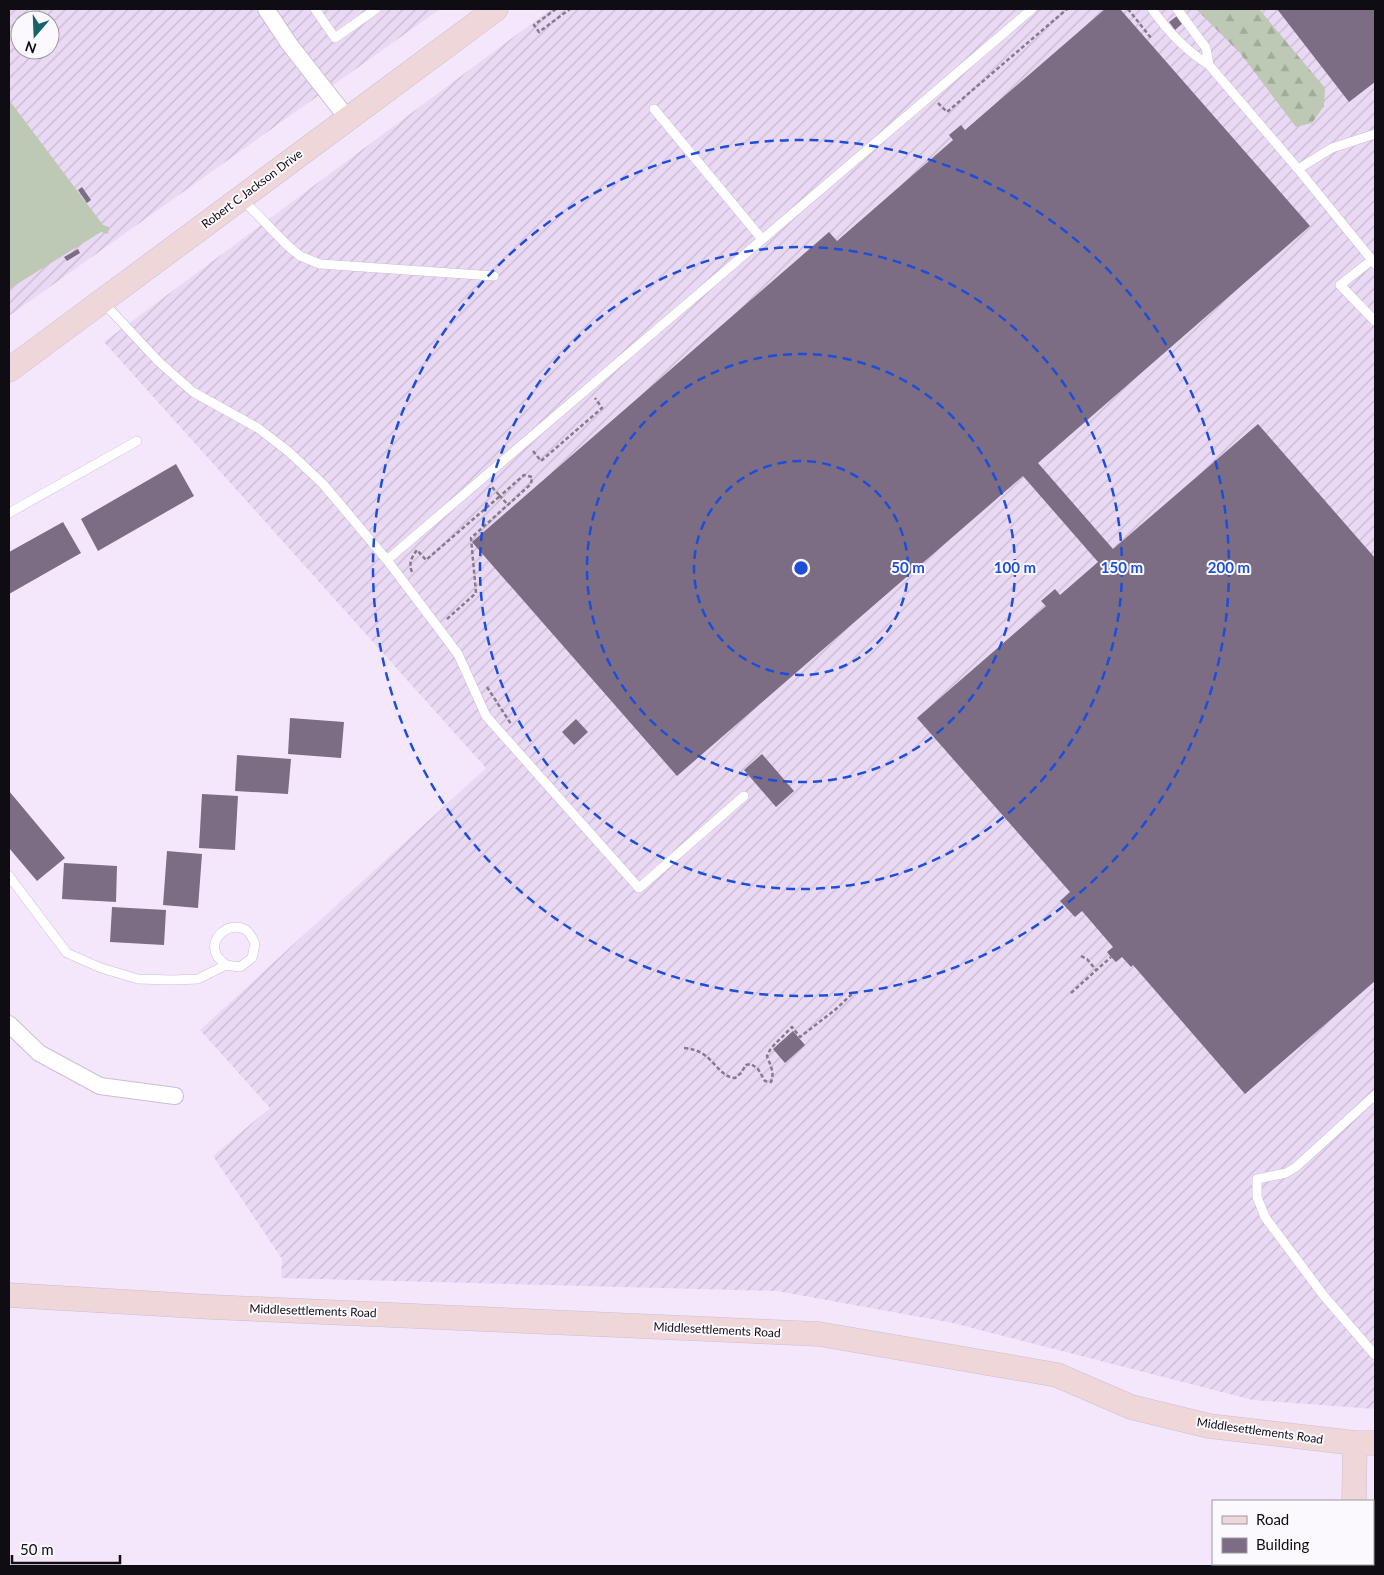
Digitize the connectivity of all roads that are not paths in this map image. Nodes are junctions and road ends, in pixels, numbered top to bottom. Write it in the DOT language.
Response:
graph roads {
  1 [pos="266,9"];
  2 [pos="315,9"];
  3 [pos="376,9"];
  4 [pos="496,9"];
  5 [pos="1032,9"];
  6 [pos="1152,9"];
  7 [pos="1177,9"];
  8 [pos="1209,65"];
  9 [pos="654,109"];
  10 [pos="348,119"];
  11 [pos="1375,134"];
  12 [pos="1298,169"];
  13 [pos="241,198"];
  14 [pos="762,239"];
  15 [pos="1374,262"];
  16 [pos="494,276"];
  17 [pos="102,301"];
  18 [pos="1375,321"];
  19 [pos="9,370"];
  20 [pos="138,441"];
  21 [pos="9,513"];
  22 [pos="387,560"];
  23 [pos="744,796"];
  24 [pos="9,876"];
  25 [pos="226,965"];
  26 [pos="9,1024"];
  27 [pos="1375,1095"];
  28 [pos="174,1096"];
  29 [pos="9,1294"];
  30 [pos="1375,1355"];
  31 [pos="1365,1443"];
  32 [pos="1354,1500"];
  1 -- 10 [label="street"];
  2 -- 3 [label="lane"];
  4 -- 10 [label="street, Robert C Jackson Drive"];
  5 -- 14 [label="lane"];
  6 -- 8 [label="lane"];
  7 -- 8 [label="lane"];
  8 -- 12 [label="lane"];
  9 -- 14 [label="lane"];
  10 -- 13 [label="street, Robert C Jackson Drive"];
  11 -- 12 [label="lane"];
  12 -- 15 [label="lane"];
  13 -- 16 [label="lane"];
  13 -- 17 [label="street, Robert C Jackson Drive"];
  14 -- 22 [label="lane"];
  15 -- 18 [label="lane"];
  17 -- 19 [label="street, Robert C Jackson Drive"];
  17 -- 22 [label="lane"];
  20 -- 21 [label="lane"];
  22 -- 23 [label="lane"];
  24 -- 25 [label="lane"];
  25 -- 25 [label="lane"];
  26 -- 28 [label="street"];
  27 -- 30 [label="lane"];
  29 -- 31 [label="street, Middlesettlements Road"];
  31 -- 32 [label="street, Middlesettlements Road"];
}
